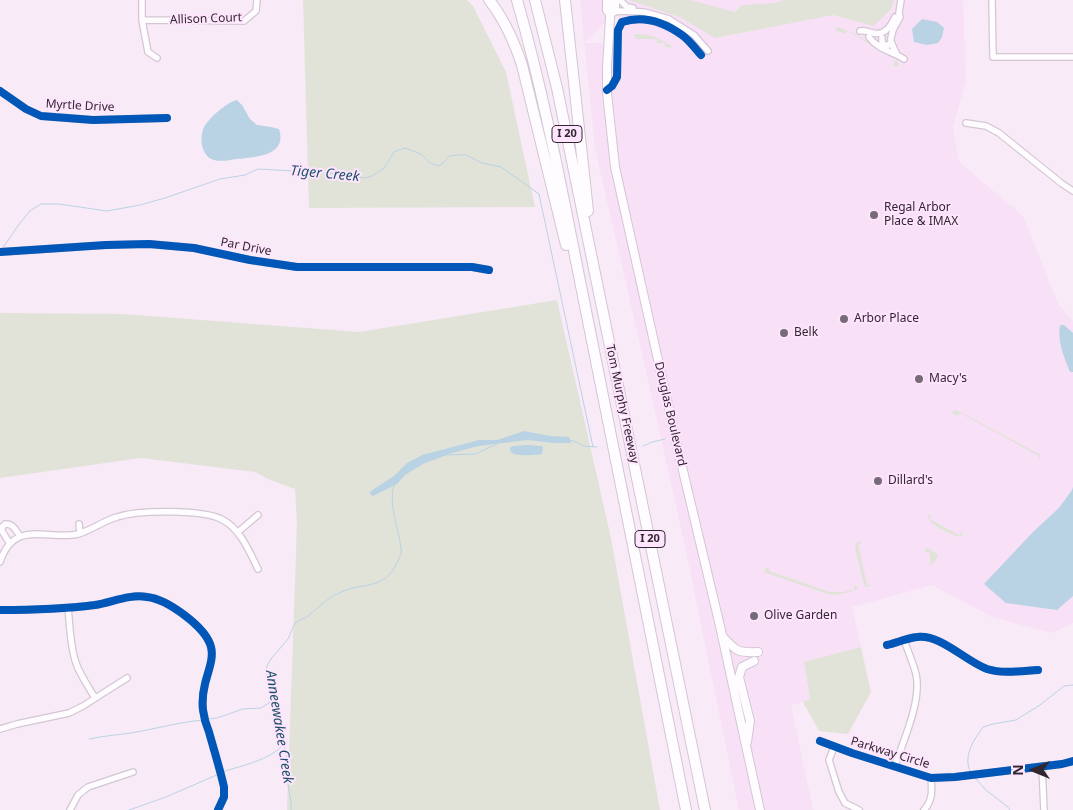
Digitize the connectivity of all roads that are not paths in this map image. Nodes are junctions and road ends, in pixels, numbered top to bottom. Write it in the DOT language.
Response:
graph roads {
  1 [pos="142,0"];
  2 [pos="257,0"];
  3 [pos="489,0"];
  4 [pos="517,0"];
  5 [pos="535,0"];
  6 [pos="565,0"];
  7 [pos="607,0"];
  8 [pos="615,0"];
  9 [pos="620,0"];
  10 [pos="901,0"];
  11 [pos="992,0"];
  12 [pos="644,12"];
  13 [pos="610,14"];
  14 [pos="897,15"];
  15 [pos="630,19"];
  16 [pos="142,20"];
  17 [pos="897,24"];
  18 [pos="870,36"];
  19 [pos="885,41"];
  20 [pos="708,51"];
  21 [pos="888,52"];
  22 [pos="897,54"];
  23 [pos="701,55"];
  24 [pos="1073,56"];
  25 [pos="157,58"];
  26 [pos="607,90"];
  27 [pos="0,91"];
  28 [pos="167,118"];
  29 [pos="966,123"];
  30 [pos="1073,191"];
  31 [pos="0,252"];
  32 [pos="594,269"];
  33 [pos="489,270"];
  34 [pos="599,377"];
  35 [pos="258,515"];
  36 [pos="79,524"];
  37 [pos="238,532"];
  38 [pos="80,533"];
  39 [pos="20,536"];
  40 [pos="10,544"];
  41 [pos="0,562"];
  42 [pos="258,569"];
  43 [pos="68,608"];
  44 [pos="0,610"];
  45 [pos="722,636"];
  46 [pos="904,640"];
  47 [pos="887,645"];
  48 [pos="758,652"];
  49 [pos="754,661"];
  50 [pos="1038,670"];
  51 [pos="127,678"];
  52 [pos="95,698"];
  53 [pos="0,730"];
  54 [pos="820,741"];
  55 [pos="746,746"];
  56 [pos="834,747"];
  57 [pos="1073,762"];
  58 [pos="895,766"];
  59 [pos="1042,767"];
  60 [pos="133,772"];
  61 [pos="931,778"];
  62 [pos="845,803"];
  63 [pos="70,810"];
  64 [pos="218,810"];
  65 [pos="686,810"];
  66 [pos="705,810"];
  67 [pos="760,810"];
  68 [pos="847,810"];
  69 [pos="859,810"];
  70 [pos="924,810"];
  71 [pos="1044,810"];
  1 -- 16 [label="street"];
  2 -- 16 [label="street, Allison Court"];
  3 -- 34 [label="highway"];
  4 -- 34 [label="highway, Tom Murphy Freeway / I 20"];
  5 -- 32 [label="highway, Tom Murphy Freeway / I 20"];
  6 -- 32 [label="highway"];
  7 -- 13 [label="main road, Douglas Boulevard"];
  8 -- 13 [label="main road, Douglas Boulevard"];
  9 -- 12 [label="street"];
  10 -- 14 [label="street"];
  11 -- 24 [label="street"];
  12 -- 13 [label="street"];
  12 -- 20 [label="street"];
  13 -- 15 [label="street"];
  13 -- 26 [label="main road, Douglas Boulevard"];
  14 -- 17 [label="street"];
  14 -- 18 [label="street"];
  14 -- 19 [label="street"];
  15 -- 23 [label="street"];
  15 -- 26 [label="street"];
  16 -- 25 [label="street"];
  17 -- 19 [label="street"];
  17 -- 22 [label="street"];
  18 -- 19 [label="street"];
  18 -- 19 [label="street"];
  19 -- 21 [label="street"];
  19 -- 21 [label="street"];
  19 -- 22 [label="street"];
  21 -- 22 [label="street"];
  26 -- 45 [label="main road, Douglas Boulevard"];
  27 -- 28 [label="street, Myrtle Drive"];
  29 -- 30 [label="street"];
  31 -- 33 [label="street, Par Drive"];
  32 -- 66 [label="highway, Tom Murphy Freeway / I 20"];
  34 -- 65 [label="highway, Tom Murphy Freeway / I 20"];
  35 -- 37 [label="street"];
  36 -- 38 [label="street"];
  37 -- 38 [label="street"];
  37 -- 42 [label="street"];
  38 -- 39 [label="street"];
  39 -- 40 [label="street"];
  39 -- 40 [label="street"];
  40 -- 41 [label="street"];
  43 -- 44 [label="street"];
  43 -- 52 [label="street"];
  43 -- 64 [label="street"];
  45 -- 48 [label="main road"];
  45 -- 55 [label="main road, Douglas Boulevard"];
  46 -- 47 [label="street"];
  46 -- 50 [label="street"];
  46 -- 58 [label="street"];
  49 -- 55 [label="main road"];
  51 -- 52 [label="street"];
  52 -- 53 [label="street"];
  54 -- 56 [label="street, Parkway Circle"];
  55 -- 67 [label="main road, Douglas Boulevard"];
  56 -- 58 [label="street, Parkway Circle"];
  56 -- 62 [label="street"];
  57 -- 59 [label="street, Parkway Circle"];
  58 -- 61 [label="street, Parkway Circle"];
  59 -- 61 [label="street, Parkway Circle"];
  59 -- 71 [label="street"];
  60 -- 63 [label="street"];
  61 -- 70 [label="street"];
  62 -- 68 [label="street"];
  62 -- 69 [label="street"];
}
